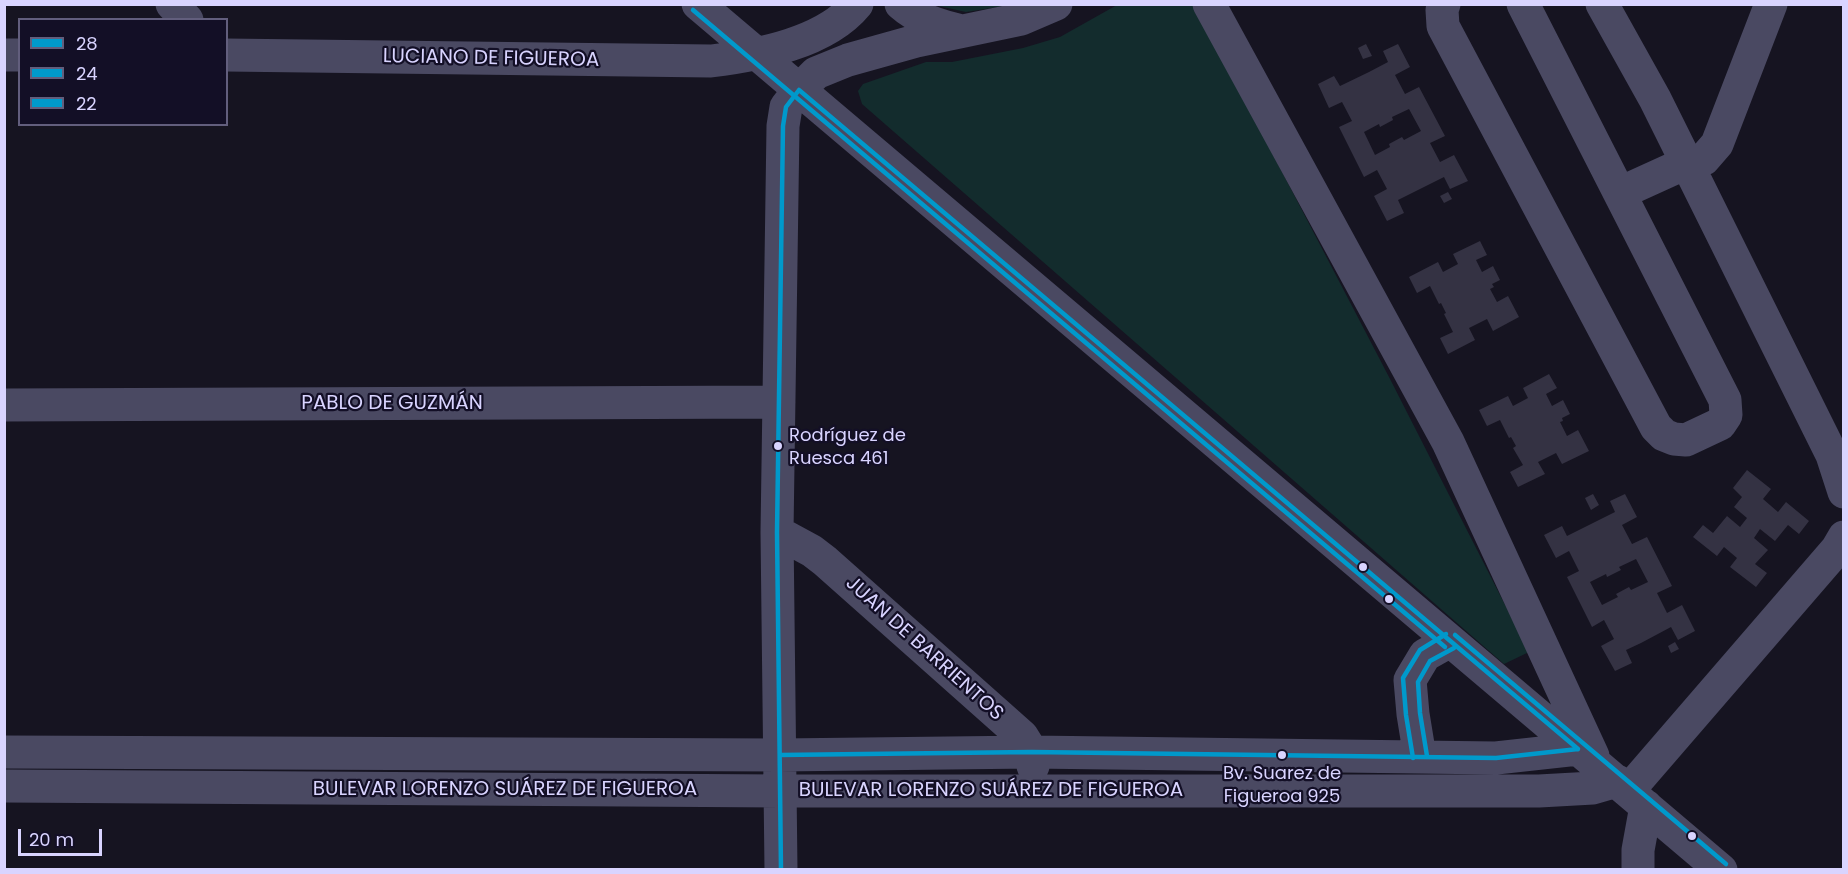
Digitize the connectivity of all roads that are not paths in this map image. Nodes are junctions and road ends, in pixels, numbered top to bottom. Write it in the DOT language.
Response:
graph roads {
  1 [pos="172,4"];
  2 [pos="698,4"];
  3 [pos="857,4"];
  4 [pos="901,4"];
  5 [pos="1056,4"];
  6 [pos="1209,4"];
  7 [pos="1444,4"];
  8 [pos="1523,4"];
  9 [pos="1602,4"];
  10 [pos="1771,4"];
  11 [pos="185,18"];
  12 [pos="965,31"];
  13 [pos="755,53"];
  14 [pos="228,55"];
  15 [pos="799,90"];
  16 [pos="1686,163"];
  17 [pos="1620,192"];
  18 [pos="779,402"];
  19 [pos="4,405"];
  20 [pos="1844,492"];
  21 [pos="777,532"];
  22 [pos="1844,537"];
  23 [pos="1450,640"];
  24 [pos="4,752"];
  25 [pos="1032,752"];
  26 [pos="780,755"];
  27 [pos="1420,757"];
  28 [pos="1613,778"];
  29 [pos="4,786"];
  30 [pos="781,791"];
  31 [pos="1034,791"];
  32 [pos="781,870"];
  33 [pos="1638,870"];
  34 [pos="1721,870"];
  1 -- 11 [label="street"];
  2 -- 13 [label="street"];
  3 -- 13 [label="street, LUCIANO DE FIGUEROA"];
  4 -- 12 [label="street"];
  5 -- 12 [label="street"];
  6 -- 28 [label="street"];
  7 -- 17 [label="street"];
  8 -- 17 [label="street"];
  9 -- 16 [label="street"];
  10 -- 16 [label="street"];
  12 -- 15 [label="street"];
  13 -- 14 [label="street, LUCIANO DE FIGUEROA"];
  13 -- 15 [label="street"];
  15 -- 18 [label="street"];
  15 -- 23 [label="street"];
  16 -- 17 [label="street"];
  16 -- 20 [label="street"];
  18 -- 19 [label="street, PABLO DE GUZMÁN"];
  18 -- 21 [label="street"];
  21 -- 25 [label="street, JUAN DE BARRIENTOS"];
  21 -- 26 [label="street"];
  22 -- 28 [label="street"];
  23 -- 27 [label="street"];
  23 -- 28 [label="street"];
  24 -- 26 [label="street, BULEVAR LORENZO SUÁREZ DE FIGUEROA"];
  25 -- 26 [label="street, BULEVAR LORENZO SUÁREZ DE FIGUEROA"];
  25 -- 27 [label="street, BULEVAR LORENZO SUÁREZ DE FIGUEROA"];
  25 -- 31 [label="street"];
  26 -- 30 [label="street"];
  27 -- 28 [label="street, BULEVAR LORENZO SUÁREZ DE FIGUEROA"];
  28 -- 31 [label="street, BULEVAR LORENZO SUÁREZ DE FIGUEROA"];
  28 -- 33 [label="street"];
  28 -- 34 [label="street"];
  29 -- 30 [label="street, BULEVAR LORENZO SUÁREZ DE FIGUEROA"];
  30 -- 31 [label="street, BULEVAR LORENZO SUÁREZ DE FIGUEROA"];
  30 -- 32 [label="street"];
}
